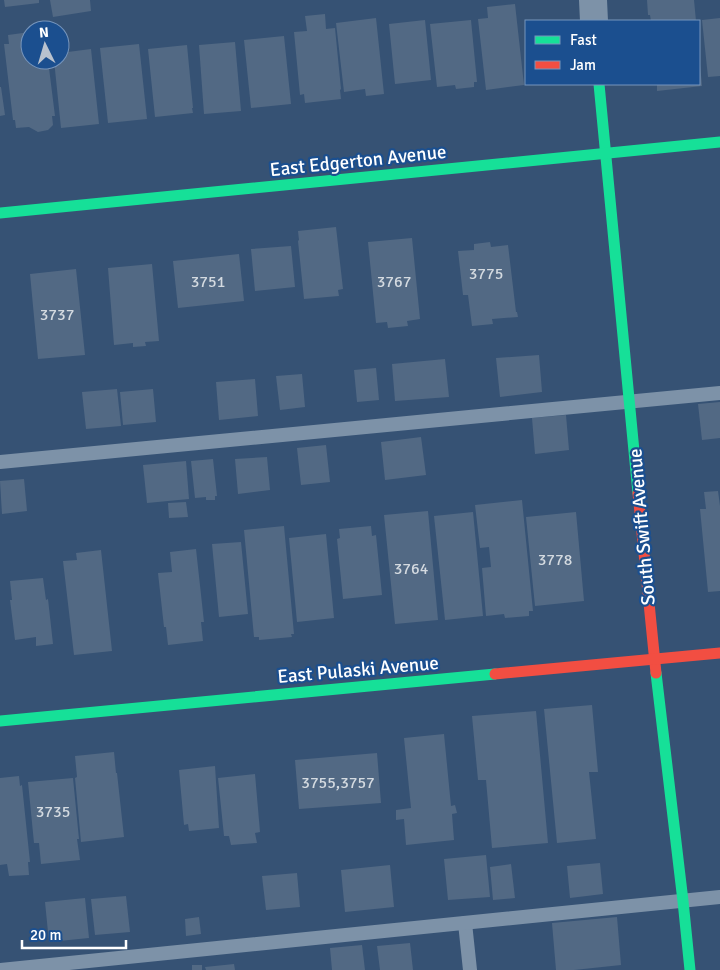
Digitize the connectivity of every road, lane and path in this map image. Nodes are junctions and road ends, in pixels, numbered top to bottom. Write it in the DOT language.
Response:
graph roads {
  1 [pos="593,0"];
  2 [pos="594,20"];
  3 [pos="600,85"];
  4 [pos="720,142"];
  5 [pos="605,153"];
  6 [pos="0,212"];
  7 [pos="720,394"];
  8 [pos="629,402"];
  9 [pos="0,462"];
  10 [pos="720,653"];
  11 [pos="654,659"];
  12 [pos="0,721"];
  13 [pos="720,897"];
  14 [pos="683,900"];
  15 [pos="465,923"];
  16 [pos="0,970"];
  17 [pos="470,970"];
  18 [pos="690,970"];
  1 -- 2 [label="street"];
  3 -- 5 [label="street, South Swift Avenue"];
  4 -- 5 [label="street, East Edgerton Avenue"];
  5 -- 6 [label="street, East Edgerton Avenue"];
  5 -- 8 [label="street, South Swift Avenue"];
  7 -- 8 [label="lane"];
  8 -- 9 [label="lane"];
  8 -- 11 [label="street, South Swift Avenue"];
  10 -- 11 [label="street, East Pulaski Avenue"];
  11 -- 12 [label="street, East Pulaski Avenue"];
  11 -- 14 [label="street, South Swift Avenue"];
  13 -- 14 [label="lane"];
  14 -- 15 [label="lane"];
  14 -- 18 [label="street, South Swift Avenue"];
  15 -- 16 [label="lane"];
  15 -- 17 [label="lane"];
}
